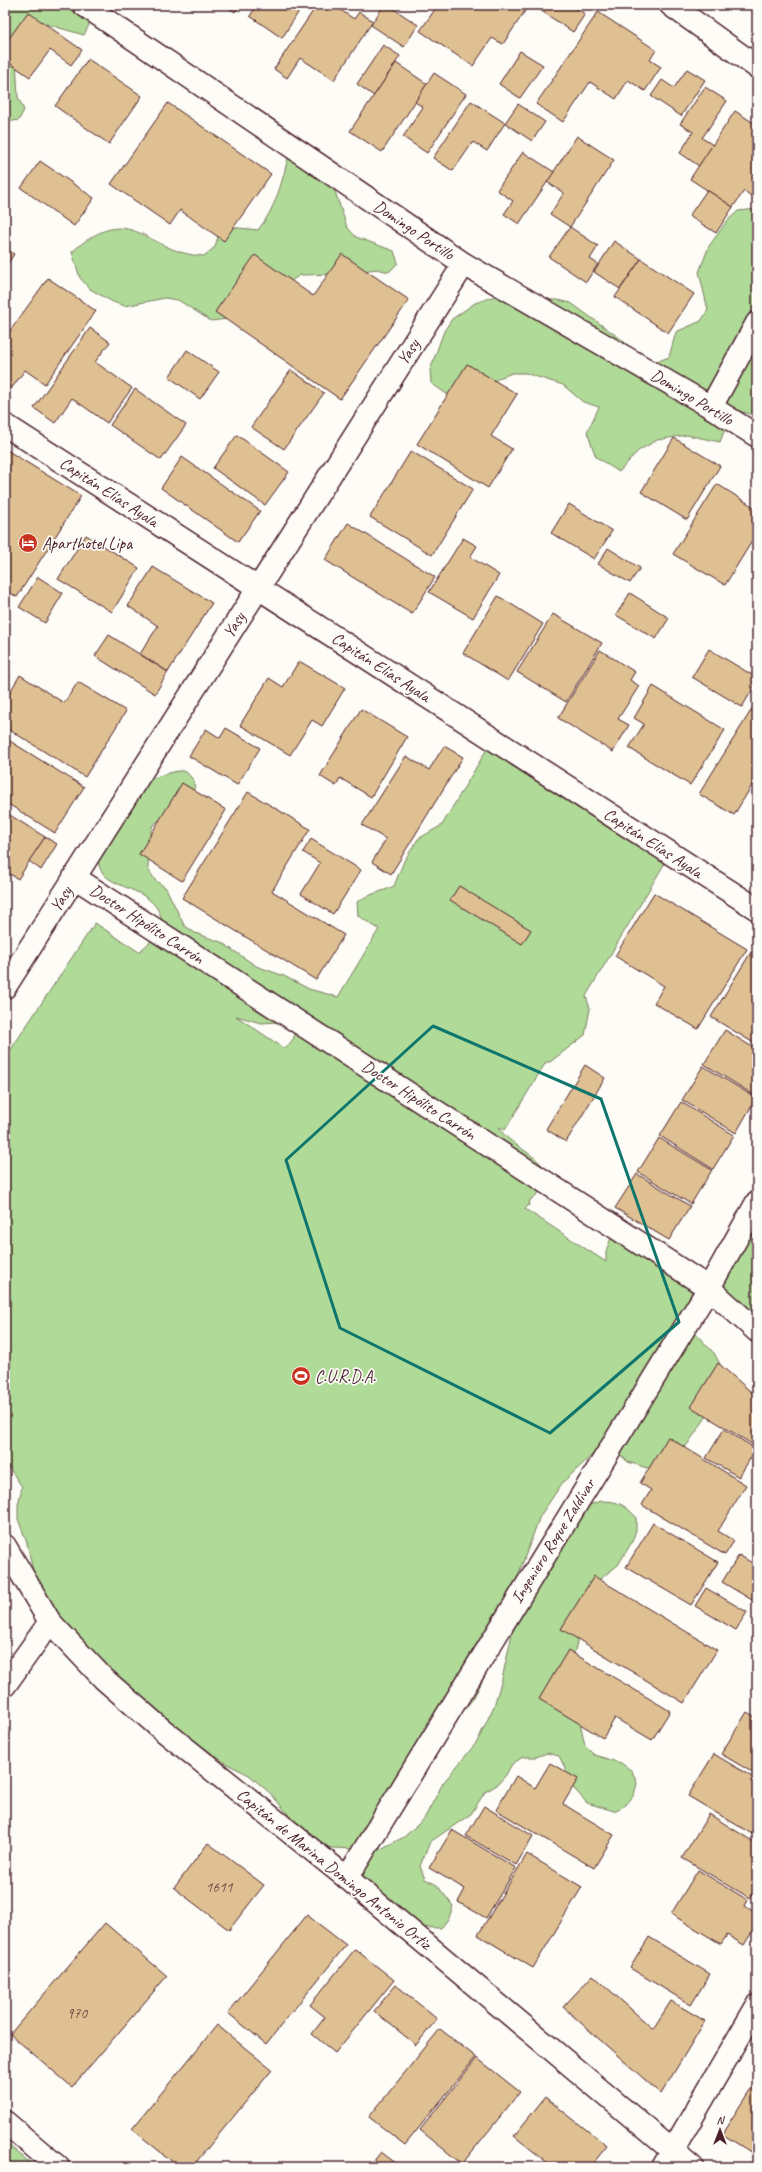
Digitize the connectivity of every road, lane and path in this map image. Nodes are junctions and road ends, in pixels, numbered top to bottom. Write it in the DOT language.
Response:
graph roads {
  1 [pos="84,5"];
  2 [pos="671,5"];
  3 [pos="757,67"];
  4 [pos="464,264"];
  5 [pos="757,323"];
  6 [pos="711,407"];
  7 [pos="5,425"];
  8 [pos="757,436"];
  9 [pos="258,587"];
  10 [pos="74,877"];
  11 [pos="757,909"];
  12 [pos="5,987"];
  13 [pos="757,1202"];
  14 [pos="708,1288"];
  15 [pos="757,1331"];
  16 [pos="5,1546"];
  17 [pos="50,1622"];
  18 [pos="5,1685"];
  19 [pos="347,1878"];
  20 [pos="757,2006"];
  21 [pos="5,2122"];
  22 [pos="668,2159"];
  23 [pos="58,2167"];
  24 [pos="692,2167"];
  1 -- 4 [label="street, Domingo Portillo"];
  2 -- 3 [label="street"];
  4 -- 6 [label="street, Domingo Portillo"];
  4 -- 9 [label="street, Yasy"];
  5 -- 6 [label="street"];
  6 -- 8 [label="street, Domingo Portillo"];
  7 -- 9 [label="street, Capitán Elías Ayala"];
  9 -- 10 [label="street, Yasy"];
  9 -- 11 [label="street, Capitán Elías Ayala"];
  10 -- 12 [label="street, Yasy"];
  10 -- 14 [label="street, Doctor Hipólito Carrón"];
  13 -- 14 [label="street, Ingeniero Roque Zaldívar"];
  14 -- 15 [label="street, Doctor Hipólito Carrón"];
  14 -- 19 [label="street, Ingeniero Roque Zaldívar"];
  16 -- 17 [label="street, Capitán de Marina Domingo Antonio Ortiz"];
  17 -- 18 [label="street"];
  17 -- 19 [label="street, Capitán de Marina Domingo Antonio Ortiz"];
  19 -- 22 [label="street, Capitán de Marina Domingo Antonio Ortiz"];
  20 -- 22 [label="street"];
  21 -- 23 [label="street"];
  22 -- 24 [label="street, Capitán de Marina Domingo Antonio Ortiz"];
}
